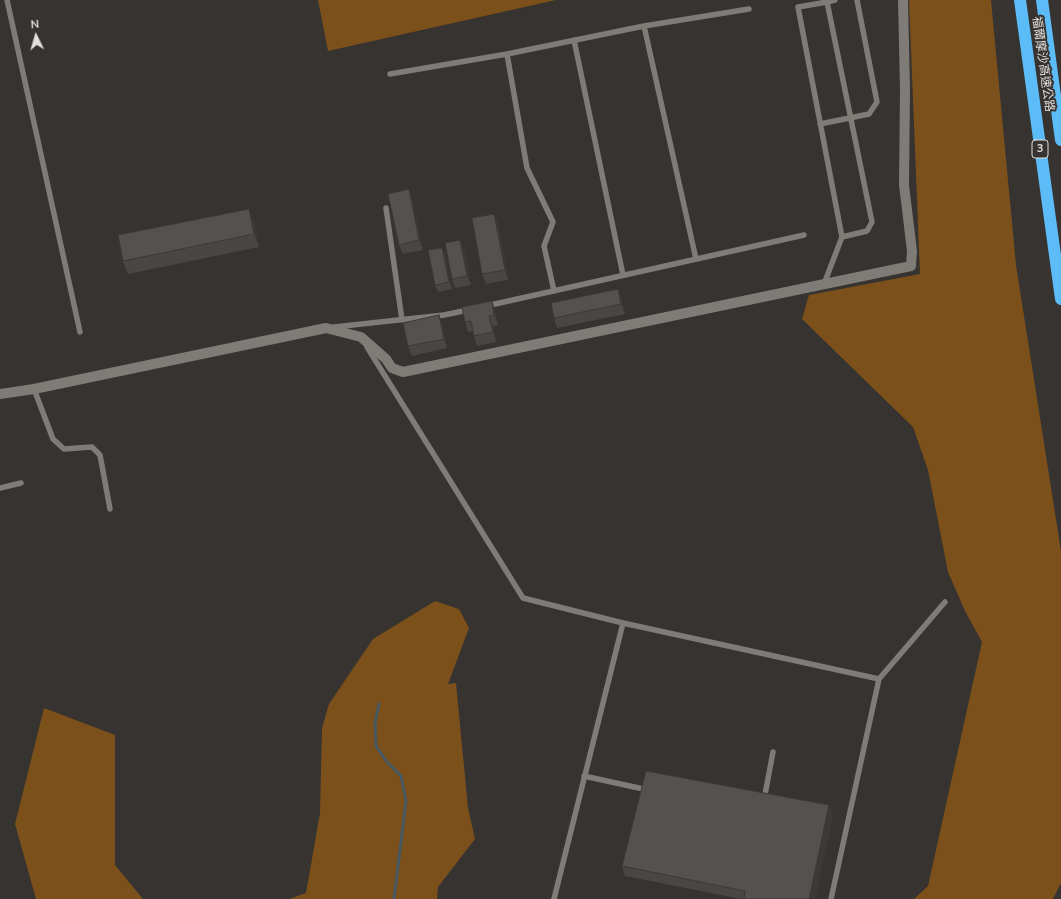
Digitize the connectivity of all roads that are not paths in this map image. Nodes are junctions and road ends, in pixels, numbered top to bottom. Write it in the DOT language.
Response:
graph roads {
  1 [pos="7,0"];
  2 [pos="835,0"];
  3 [pos="857,0"];
  4 [pos="903,0"];
  5 [pos="1020,0"];
  6 [pos="1042,0"];
  7 [pos="827,1"];
  8 [pos="749,9"];
  9 [pos="644,26"];
  10 [pos="574,40"];
  11 [pos="507,54"];
  12 [pos="390,74"];
  13 [pos="851,118"];
  14 [pos="820,124"];
  15 [pos="1061,140"];
  16 [pos="386,208"];
  17 [pos="804,235"];
  18 [pos="842,237"];
  19 [pos="696,259"];
  20 [pos="622,275"];
  21 [pos="824,285"];
  22 [pos="554,291"];
  23 [pos="1061,299"];
  24 [pos="481,307"];
  25 [pos="473,309"];
  26 [pos="402,320"];
  27 [pos="326,328"];
  28 [pos="80,332"];
  29 [pos="361,337"];
  30 [pos="34,389"];
  31 [pos="0,394"];
  32 [pos="21,483"];
  33 [pos="0,488"];
  34 [pos="110,509"];
  35 [pos="944,602"];
  36 [pos="622,623"];
  37 [pos="879,679"];
  38 [pos="773,752"];
  39 [pos="584,776"];
  40 [pos="653,791"];
  41 [pos="763,806"];
  42 [pos="554,899"];
  43 [pos="831,899"];
  1 -- 28 [label="lane"];
  2 -- 7 [label="lane"];
  3 -- 13 [label="lane"];
  4 -- 21 [label="street"];
  5 -- 23 [label="highway, 福爾摩沙高速公路 / 3"];
  6 -- 15 [label="highway, 福爾摩沙高速公路 / 3"];
  7 -- 13 [label="lane"];
  7 -- 14 [label="lane"];
  8 -- 9 [label="lane"];
  9 -- 10 [label="lane"];
  9 -- 19 [label="lane"];
  10 -- 11 [label="lane"];
  10 -- 20 [label="lane"];
  11 -- 12 [label="lane"];
  11 -- 22 [label="lane"];
  13 -- 14 [label="lane"];
  13 -- 18 [label="lane"];
  14 -- 18 [label="lane"];
  16 -- 26 [label="lane"];
  17 -- 19 [label="lane"];
  18 -- 21 [label="lane"];
  19 -- 20 [label="lane"];
  20 -- 22 [label="lane"];
  21 -- 29 [label="street"];
  22 -- 24 [label="lane"];
  25 -- 26 [label="lane"];
  26 -- 27 [label="lane"];
  27 -- 29 [label="street"];
  27 -- 30 [label="street"];
  29 -- 36 [label="lane"];
  30 -- 31 [label="street"];
  30 -- 34 [label="lane"];
  32 -- 33 [label="lane"];
  35 -- 37 [label="lane"];
  36 -- 37 [label="lane"];
  36 -- 39 [label="lane"];
  37 -- 43 [label="lane"];
  38 -- 41 [label="lane"];
  39 -- 40 [label="lane"];
  39 -- 42 [label="lane"];
}
